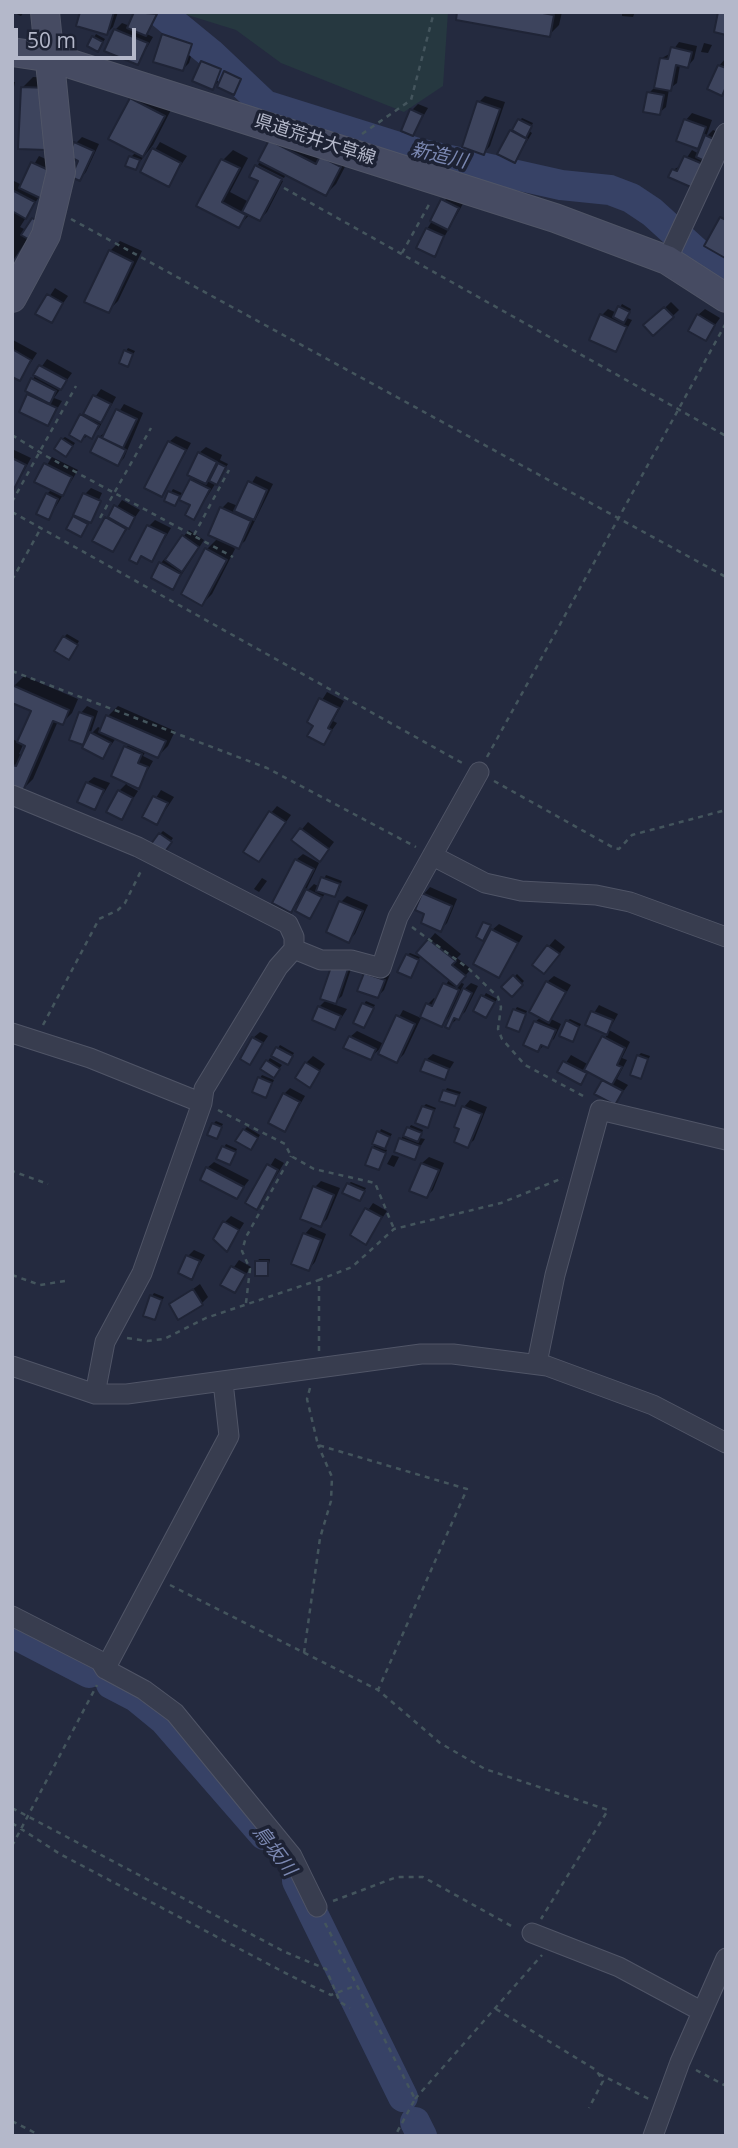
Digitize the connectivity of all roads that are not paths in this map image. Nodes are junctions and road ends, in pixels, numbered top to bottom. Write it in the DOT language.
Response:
graph roads {
  1 [pos="45,12"];
  2 [pos="12,52"];
  3 [pos="51,58"];
  4 [pos="726,133"];
  5 [pos="667,259"];
  6 [pos="12,298"];
  7 [pos="726,298"];
  8 [pos="479,772"];
  9 [pos="12,796"];
  10 [pos="433,856"];
  11 [pos="726,937"];
  12 [pos="294,949"];
  13 [pos="12,1033"];
  14 [pos="202,1103"];
  15 [pos="726,1140"];
  16 [pos="537,1363"];
  17 [pos="12,1366"];
  18 [pos="223,1382"];
  19 [pos="95,1394"];
  20 [pos="726,1443"];
  21 [pos="12,1616"];
  22 [pos="105,1669"];
  23 [pos="317,1907"];
  24 [pos="541,1936"];
  25 [pos="726,1958"];
  26 [pos="701,2011"];
  27 [pos="653,2136"];
  1 -- 3 [label="main road"];
  2 -- 3 [label="main road, 県道荒井大草線"];
  3 -- 5 [label="main road, 県道荒井大草線"];
  3 -- 6 [label="main road"];
  4 -- 5 [label="street"];
  5 -- 7 [label="main road, 県道荒井大草線"];
  8 -- 10 [label="street"];
  9 -- 12 [label="street"];
  10 -- 11 [label="street"];
  10 -- 12 [label="street"];
  12 -- 14 [label="street"];
  13 -- 14 [label="street"];
  14 -- 19 [label="street"];
  15 -- 16 [label="street"];
  16 -- 18 [label="street"];
  16 -- 20 [label="street"];
  17 -- 19 [label="street"];
  18 -- 19 [label="street"];
  18 -- 22 [label="street"];
  21 -- 22 [label="street"];
  22 -- 23 [label="street"];
  24 -- 26 [label="street"];
  25 -- 26 [label="street"];
  26 -- 27 [label="street"];
}
